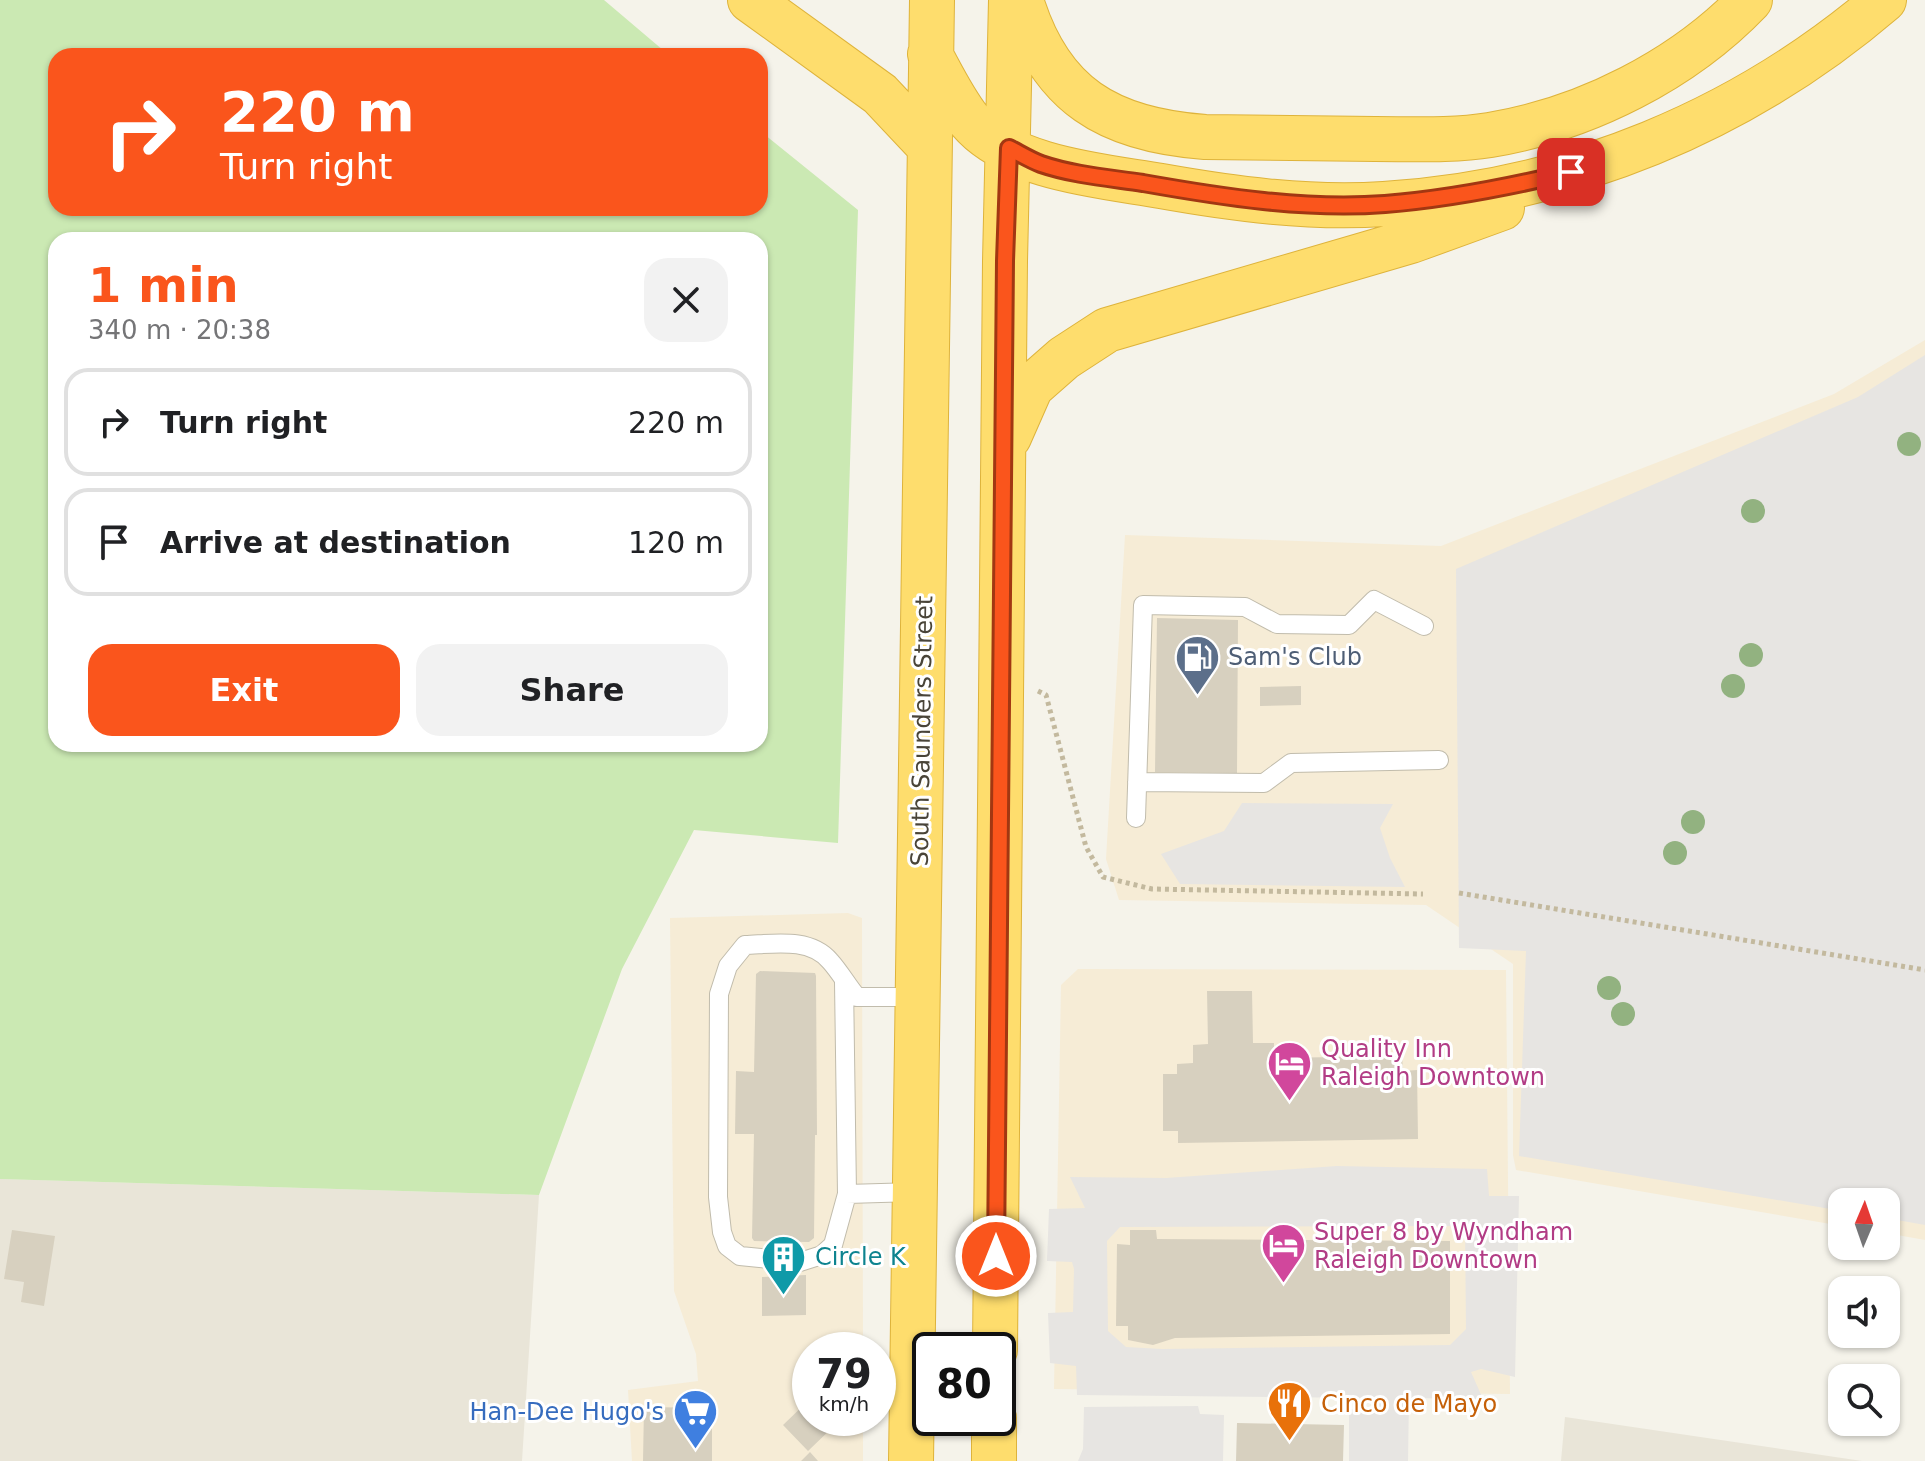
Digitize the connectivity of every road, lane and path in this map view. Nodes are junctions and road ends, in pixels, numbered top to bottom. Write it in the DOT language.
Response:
graph roads {
  1 [pos="750,0"];
  2 [pos="932,0"];
  3 [pos="1011,0"];
  4 [pos="1021,0"];
  5 [pos="1750,0"];
  6 [pos="1884,0"];
  7 [pos="930,54"];
  8 [pos="928,145"];
  9 [pos="1009,148"];
  10 [pos="1599,164"];
  11 [pos="1003,450"];
  12 [pos="1424,626"];
  13 [pos="1034,690"];
  14 [pos="1439,760"];
  15 [pos="1137,782"];
  16 [pos="1136,818"];
  17 [pos="1459,893"];
  18 [pos="1423,894"];
  19 [pos="1925,970"];
  20 [pos="844,982"];
  21 [pos="918,997"];
  22 [pos="915,1192"];
  23 [pos="847,1194"];
  24 [pos="995,1332"];
  25 [pos="994,1436"];
  26 [pos="911,1461"];
  27 [pos="994,1461"];
  1 -- 8 [label="highway"];
  2 -- 7 [label="highway, South Saunders Street"];
  3 -- 9 [label="highway"];
  4 -- 5 [label="highway"];
  6 -- 10 [label="highway"];
  7 -- 8 [label="highway, South Saunders Street"];
  7 -- 9 [label="highway"];
  8 -- 21 [label="highway, South Saunders Street"];
  9 -- 10 [label="highway"];
  9 -- 11 [label="highway"];
  10 -- 11 [label="highway"];
  11 -- 24 [label="highway"];
  12 -- 15 [label="lane"];
  13 -- 18 [label="path"];
  14 -- 15 [label="lane"];
  15 -- 16 [label="lane"];
  17 -- 19 [label="path"];
  20 -- 21 [label="lane"];
  20 -- 23 [label="lane"];
  20 -- 23 [label="lane"];
  21 -- 22 [label="highway, South Saunders Street"];
  22 -- 23 [label="lane"];
  22 -- 26 [label="highway, South Saunders Street"];
  25 -- 27 [label="highway"];
}
